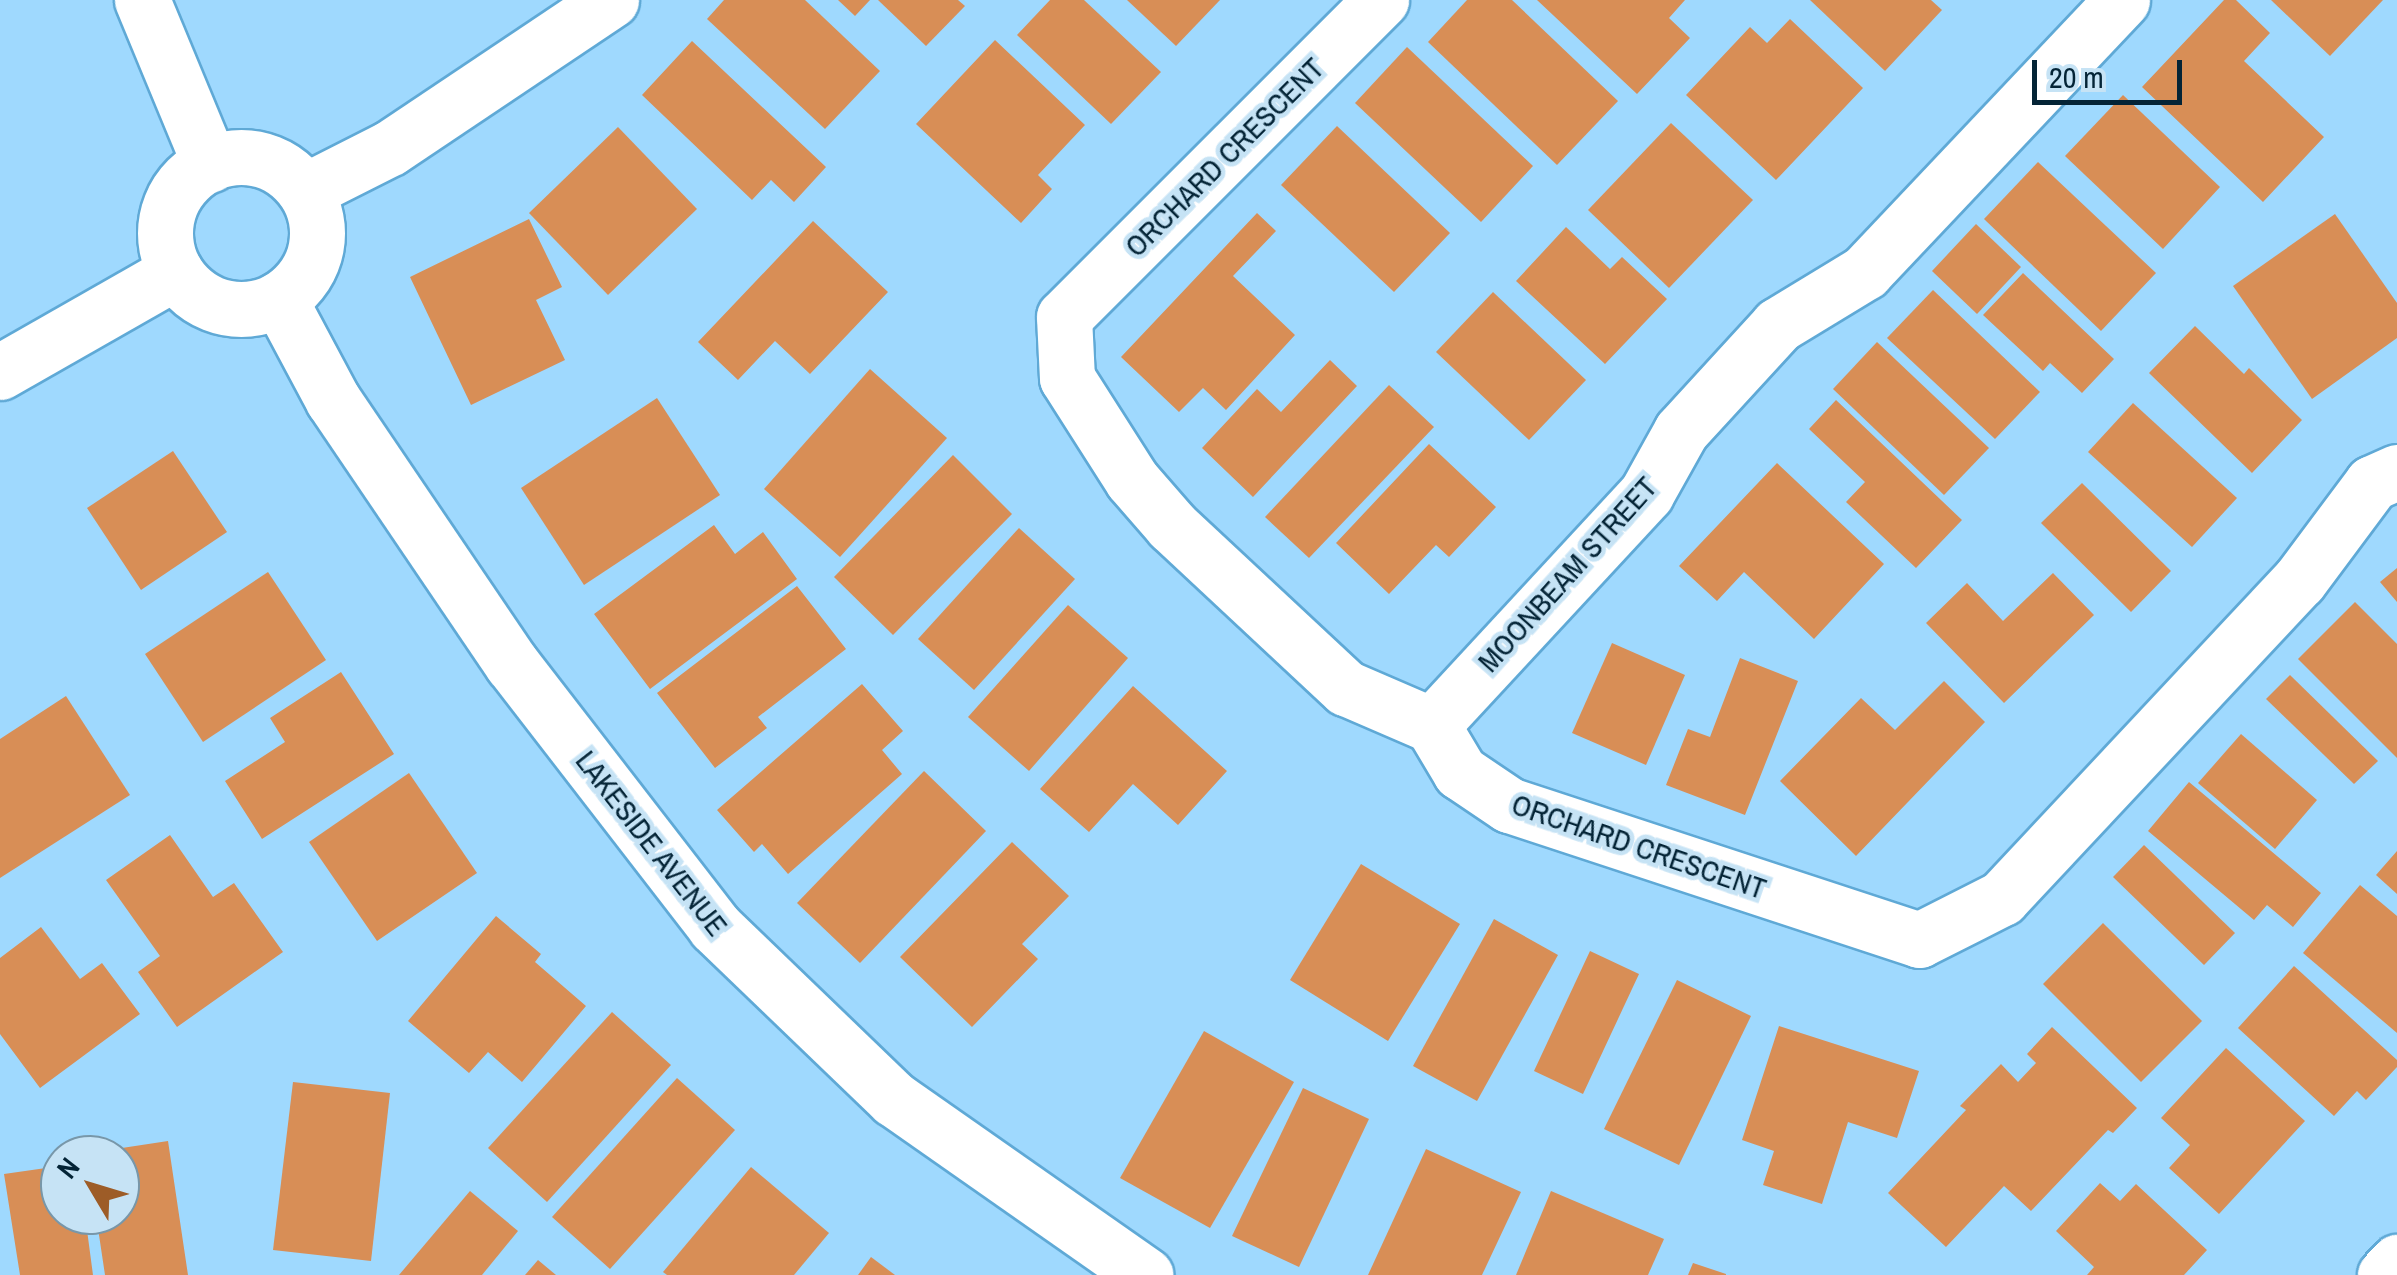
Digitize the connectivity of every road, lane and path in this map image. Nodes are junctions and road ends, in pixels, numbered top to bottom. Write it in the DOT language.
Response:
graph roads {
  1 [pos="142,0"];
  2 [pos="611,0"];
  3 [pos="1381,0"];
  4 [pos="2122,0"];
  5 [pos="210,164"];
  6 [pos="306,191"];
  7 [pos="176,272"];
  8 [pos="279,299"];
  9 [pos="0,372"];
  10 [pos="2397,472"];
  11 [pos="1432,725"];
  12 [pos="2397,1262"];
  13 [pos="1145,1275"];
  14 [pos="2385,1275"];
  1 -- 5 [label="street"];
  2 -- 6 [label="street"];
  3 -- 11 [label="street, ORCHARD CRESCENT"];
  4 -- 11 [label="street, MOONBEAM STREET"];
  5 -- 6 [label="street"];
  5 -- 7 [label="street"];
  6 -- 8 [label="street"];
  7 -- 8 [label="street"];
  7 -- 9 [label="street"];
  8 -- 13 [label="street, LAKESIDE AVENUE"];
  10 -- 11 [label="street, ORCHARD CRESCENT"];
  12 -- 14 [label="street"];
}
